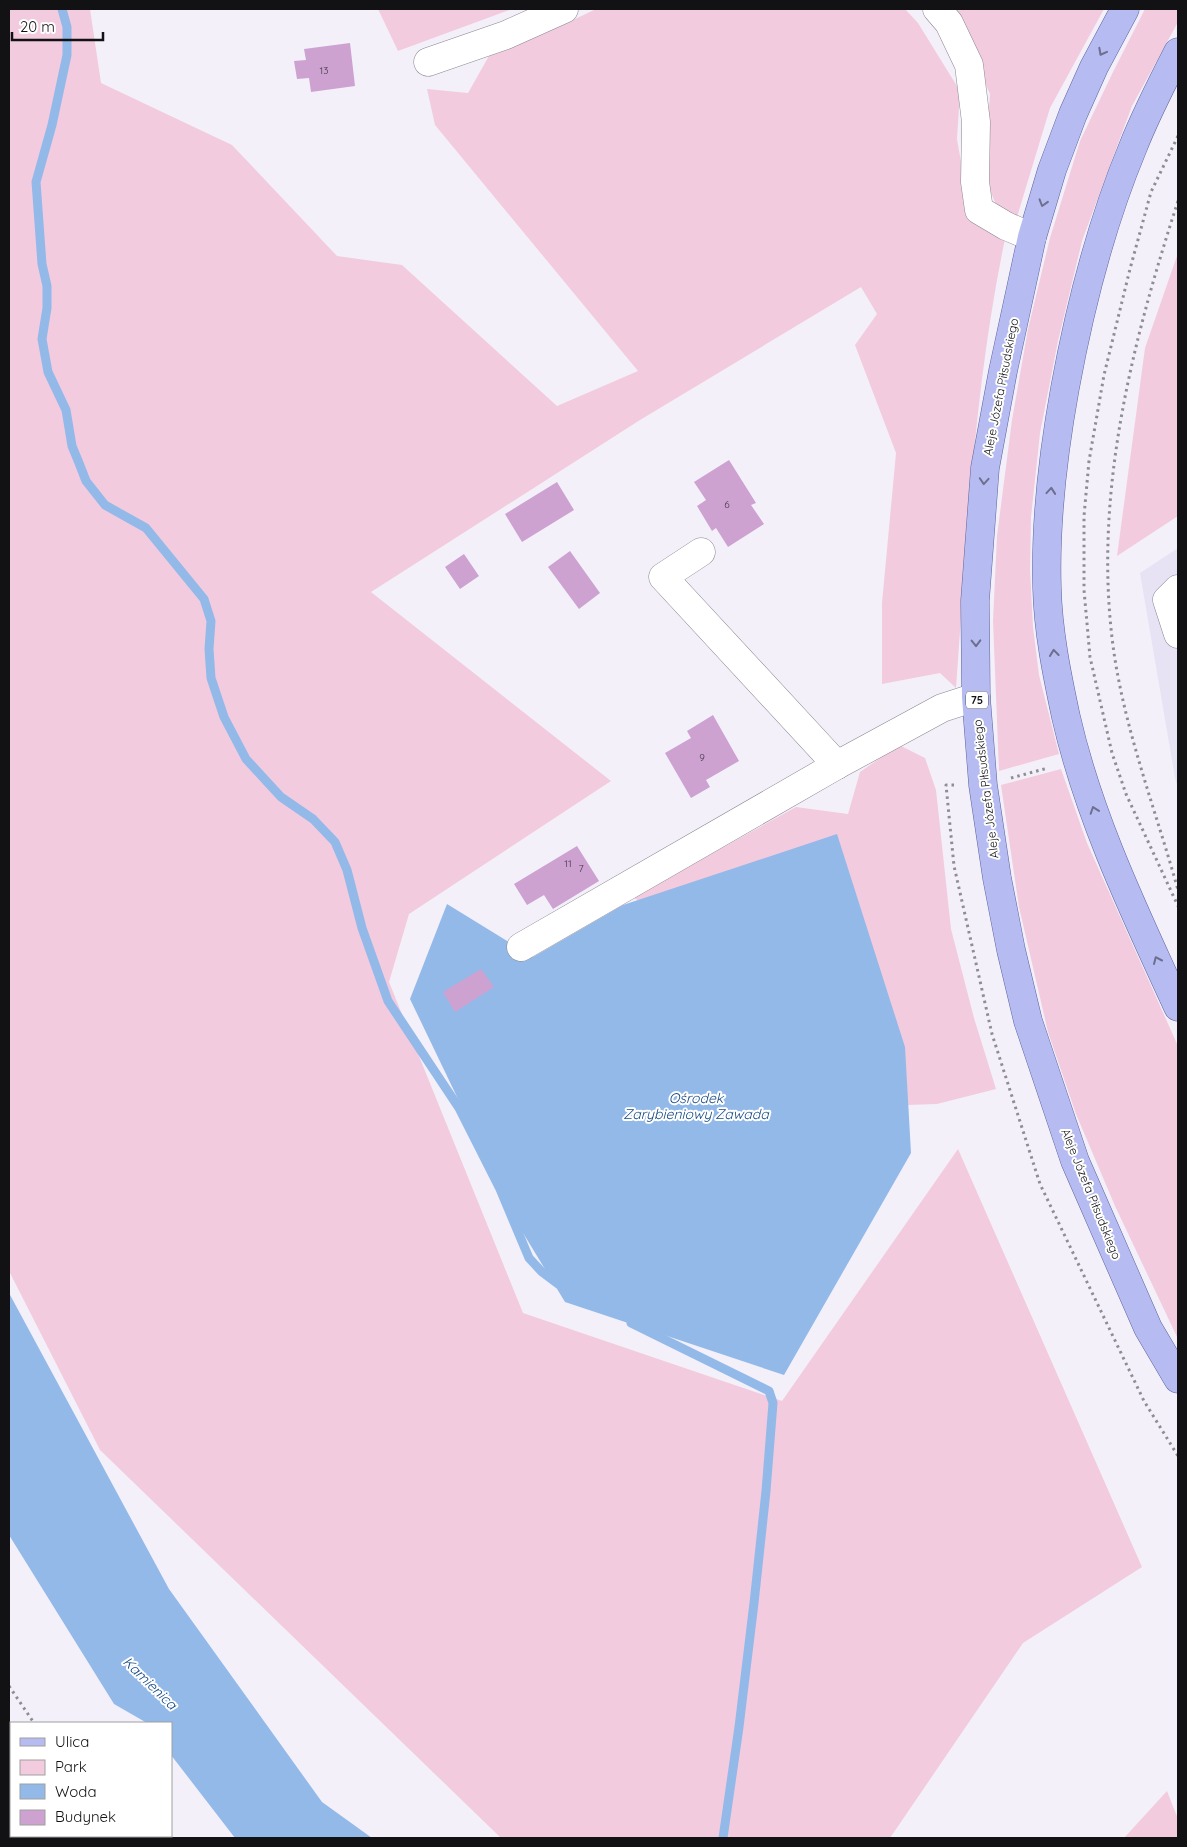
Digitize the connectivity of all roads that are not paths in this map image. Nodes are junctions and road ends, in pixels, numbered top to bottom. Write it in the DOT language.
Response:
graph roads {
  1 [pos="564,9"];
  2 [pos="937,9"];
  3 [pos="1125,9"];
  4 [pos="1178,52"];
  5 [pos="428,62"];
  6 [pos="1032,237"];
  7 [pos="701,552"];
  8 [pos="1178,589"];
  9 [pos="1178,634"];
  10 [pos="976,697"];
  11 [pos="837,765"];
  12 [pos="521,947"];
  13 [pos="1178,1007"];
  14 [pos="1178,1379"];
  1 -- 5 [label="lane"];
  2 -- 6 [label="lane"];
  3 -- 6 [label="main road, Aleje Józefa Piłsudskiego / 75, one-way"];
  13 -- 4 [label="main road, one-way"];
  6 -- 10 [label="main road, Aleje Józefa Piłsudskiego / 75, one-way"];
  7 -- 11 [label="lane"];
  8 -- 9 [label="lane"];
  10 -- 11 [label="lane"];
  10 -- 14 [label="main road, Aleje Józefa Piłsudskiego / 75"];
  11 -- 12 [label="lane"];
}
